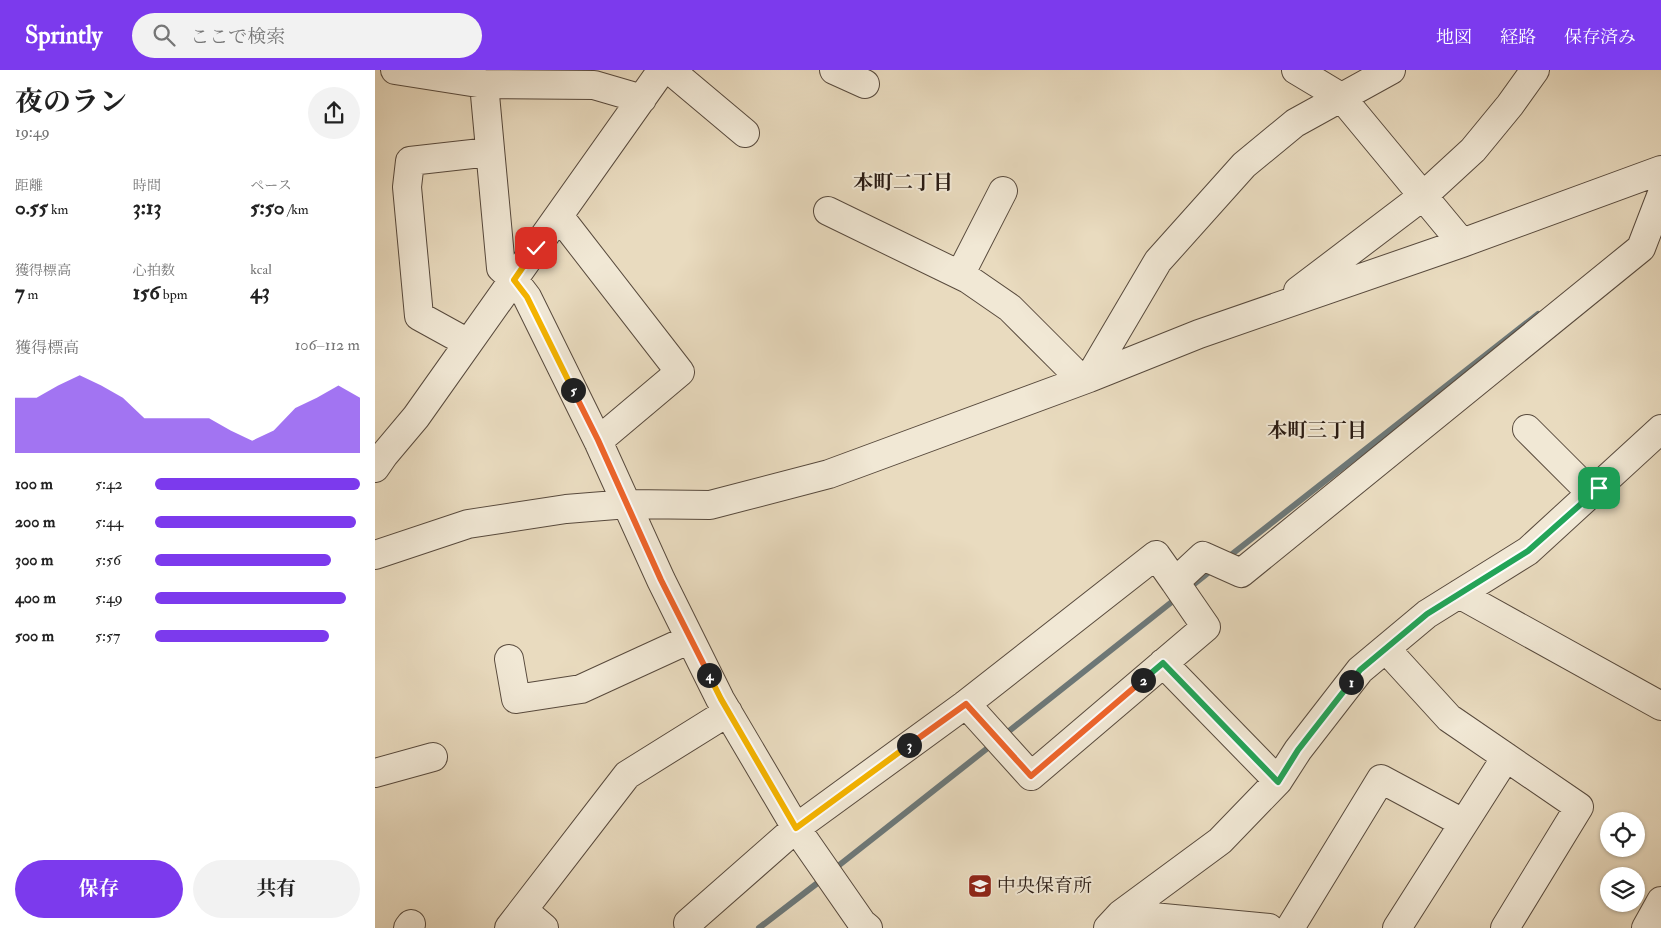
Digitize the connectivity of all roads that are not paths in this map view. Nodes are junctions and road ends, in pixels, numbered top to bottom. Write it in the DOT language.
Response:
graph roads {
  1 [pos="395,70"];
  2 [pos="662,70"];
  3 [pos="670,70"];
  4 [pos="834,70"];
  5 [pos="1296,70"];
  6 [pos="1391,70"];
  7 [pos="1535,70"];
  8 [pos="484,84"];
  9 [pos="865,84"];
  10 [pos="1341,97"];
  11 [pos="642,99"];
  12 [pos="745,133"];
  13 [pos="490,152"];
  14 [pos="1661,170"];
  15 [pos="1003,191"];
  16 [pos="1423,196"];
  17 [pos="1661,196"];
  18 [pos="828,211"];
  19 [pos="559,216"];
  20 [pos="1462,243"];
  21 [pos="960,275"];
  22 [pos="514,280"];
  23 [pos="1279,306"];
  24 [pos="468,343"];
  25 [pos="1089,378"];
  26 [pos="1527,429"];
  27 [pos="1661,429"];
  28 [pos="598,440"];
  29 [pos="378,452"];
  30 [pos="1592,494"];
  31 [pos="628,504"];
  32 [pos="375,555"];
  33 [pos="1175,582"];
  34 [pos="1459,594"];
  35 [pos="691,639"];
  36 [pos="1386,649"];
  37 [pos="509,659"];
  38 [pos="1163,663"];
  39 [pos="966,704"];
  40 [pos="1661,706"];
  41 [pos="728,712"];
  42 [pos="1506,756"];
  43 [pos="433,757"];
  44 [pos="375,773"];
  45 [pos="1278,782"];
  46 [pos="1463,824"];
  47 [pos="796,828"];
  48 [pos="516,919"];
  49 [pos="1114,921"];
  50 [pos="688,923"];
  51 [pos="544,928"];
  52 [pos="868,928"];
  53 [pos="1269,928"];
  54 [pos="1291,928"];
  55 [pos="1397,928"];
  56 [pos="1505,928"];
  1 -- 8 [label="street"];
  2 -- 11 [label="street"];
  3 -- 12 [label="street"];
  4 -- 9 [label="street"];
  5 -- 10 [label="street"];
  6 -- 10 [label="street"];
  7 -- 16 [label="street"];
  8 -- 11 [label="street"];
  8 -- 13 [label="street"];
  10 -- 16 [label="street"];
  10 -- 25 [label="street"];
  11 -- 19 [label="street"];
  13 -- 22 [label="street"];
  13 -- 24 [label="street"];
  14 -- 20 [label="street"];
  15 -- 21 [label="street"];
  16 -- 20 [label="street"];
  16 -- 23 [label="street"];
  17 -- 33 [label="street"];
  18 -- 21 [label="street"];
  19 -- 22 [label="street"];
  19 -- 28 [label="street"];
  20 -- 23 [label="street"];
  21 -- 25 [label="street"];
  22 -- 24 [label="street"];
  22 -- 28 [label="street"];
  23 -- 25 [label="street"];
  24 -- 29 [label="street"];
  25 -- 31 [label="street"];
  26 -- 30 [label="street"];
  27 -- 30 [label="street"];
  28 -- 31 [label="street"];
  30 -- 34 [label="street"];
  31 -- 32 [label="street"];
  31 -- 35 [label="street"];
  33 -- 38 [label="street"];
  33 -- 39 [label="street"];
  34 -- 36 [label="street"];
  34 -- 40 [label="street"];
  35 -- 37 [label="street"];
  35 -- 41 [label="street"];
  36 -- 42 [label="street"];
  36 -- 45 [label="street"];
  38 -- 39 [label="street"];
  38 -- 45 [label="street"];
  39 -- 47 [label="street"];
  41 -- 47 [label="street"];
  41 -- 48 [label="street"];
  42 -- 46 [label="street"];
  42 -- 56 [label="street"];
  43 -- 44 [label="street"];
  45 -- 49 [label="street"];
  46 -- 54 [label="street"];
  46 -- 55 [label="street"];
  47 -- 50 [label="street"];
  47 -- 52 [label="street"];
  48 -- 51 [label="street"];
  49 -- 53 [label="street"];
}
